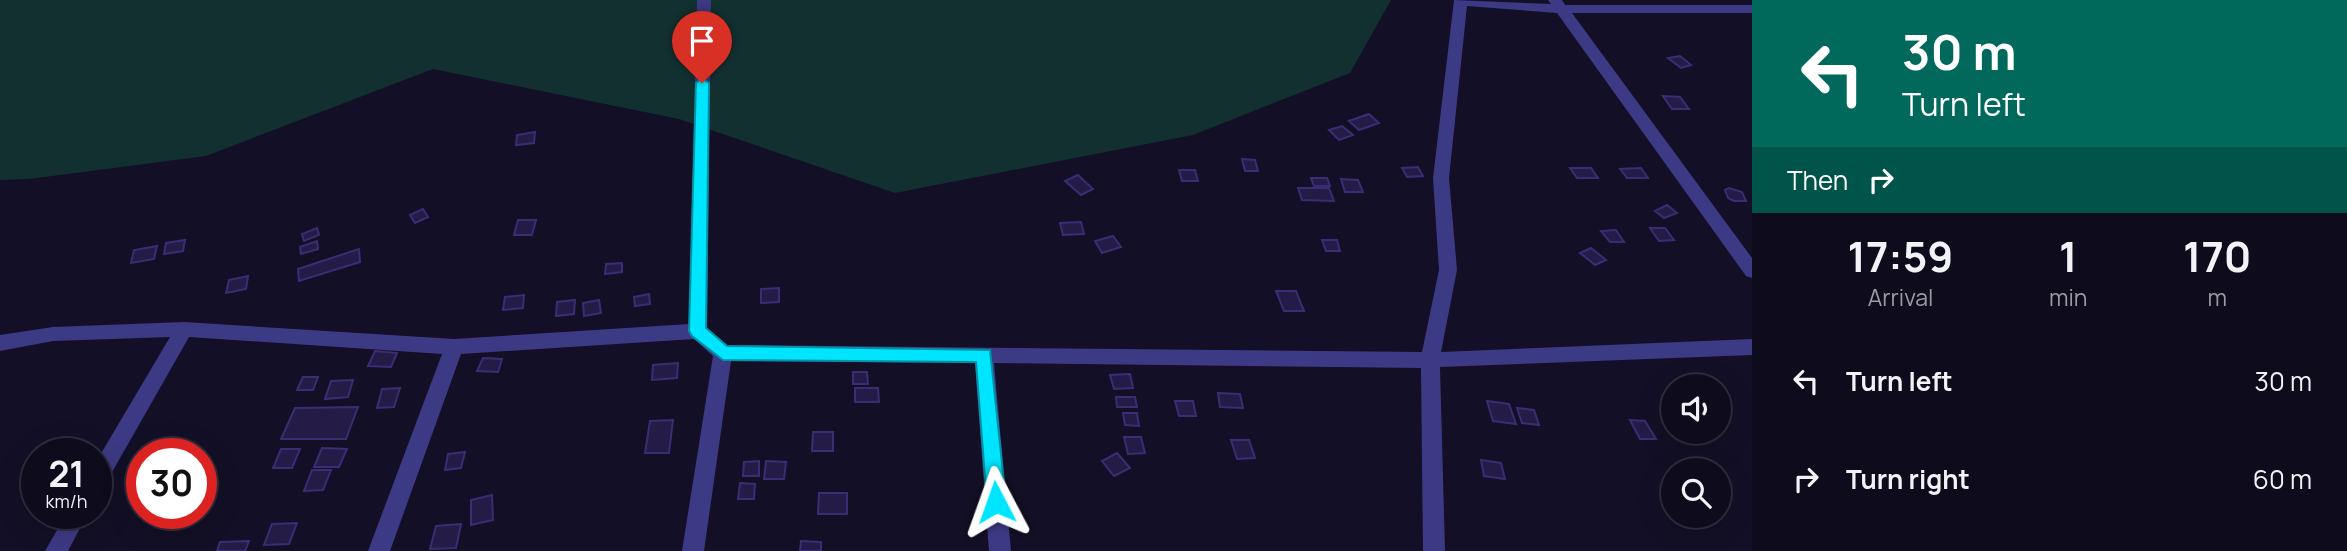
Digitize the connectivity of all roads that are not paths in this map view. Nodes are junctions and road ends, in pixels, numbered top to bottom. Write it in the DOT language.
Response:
graph roads {
  1 [pos="704,0"];
  2 [pos="1461,1"];
  3 [pos="1558,5"];
  4 [pos="1745,10"];
  5 [pos="1752,271"];
  6 [pos="184,329"];
  7 [pos="698,331"];
  8 [pos="0,343"];
  9 [pos="454,347"];
  10 [pos="1752,347"];
  11 [pos="723,353"];
  12 [pos="984,355"];
  13 [pos="1430,360"];
  14 [pos="112,453"];
  15 [pos="69,529"];
  16 [pos="56,551"];
  17 [pos="379,551"];
  18 [pos="693,551"];
  19 [pos="1000,551"];
  20 [pos="1434,551"];
  1 -- 7 [label="street"];
  2 -- 3 [label="street"];
  2 -- 13 [label="street"];
  3 -- 4 [label="street"];
  3 -- 5 [label="street"];
  6 -- 8 [label="street"];
  6 -- 9 [label="street"];
  6 -- 14 [label="street"];
  7 -- 9 [label="street"];
  7 -- 11 [label="street"];
  9 -- 17 [label="street"];
  10 -- 13 [label="street"];
  11 -- 12 [label="street"];
  11 -- 18 [label="street"];
  12 -- 13 [label="street"];
  12 -- 19 [label="street"];
  13 -- 20 [label="street"];
  15 -- 16 [label="street"];
}
